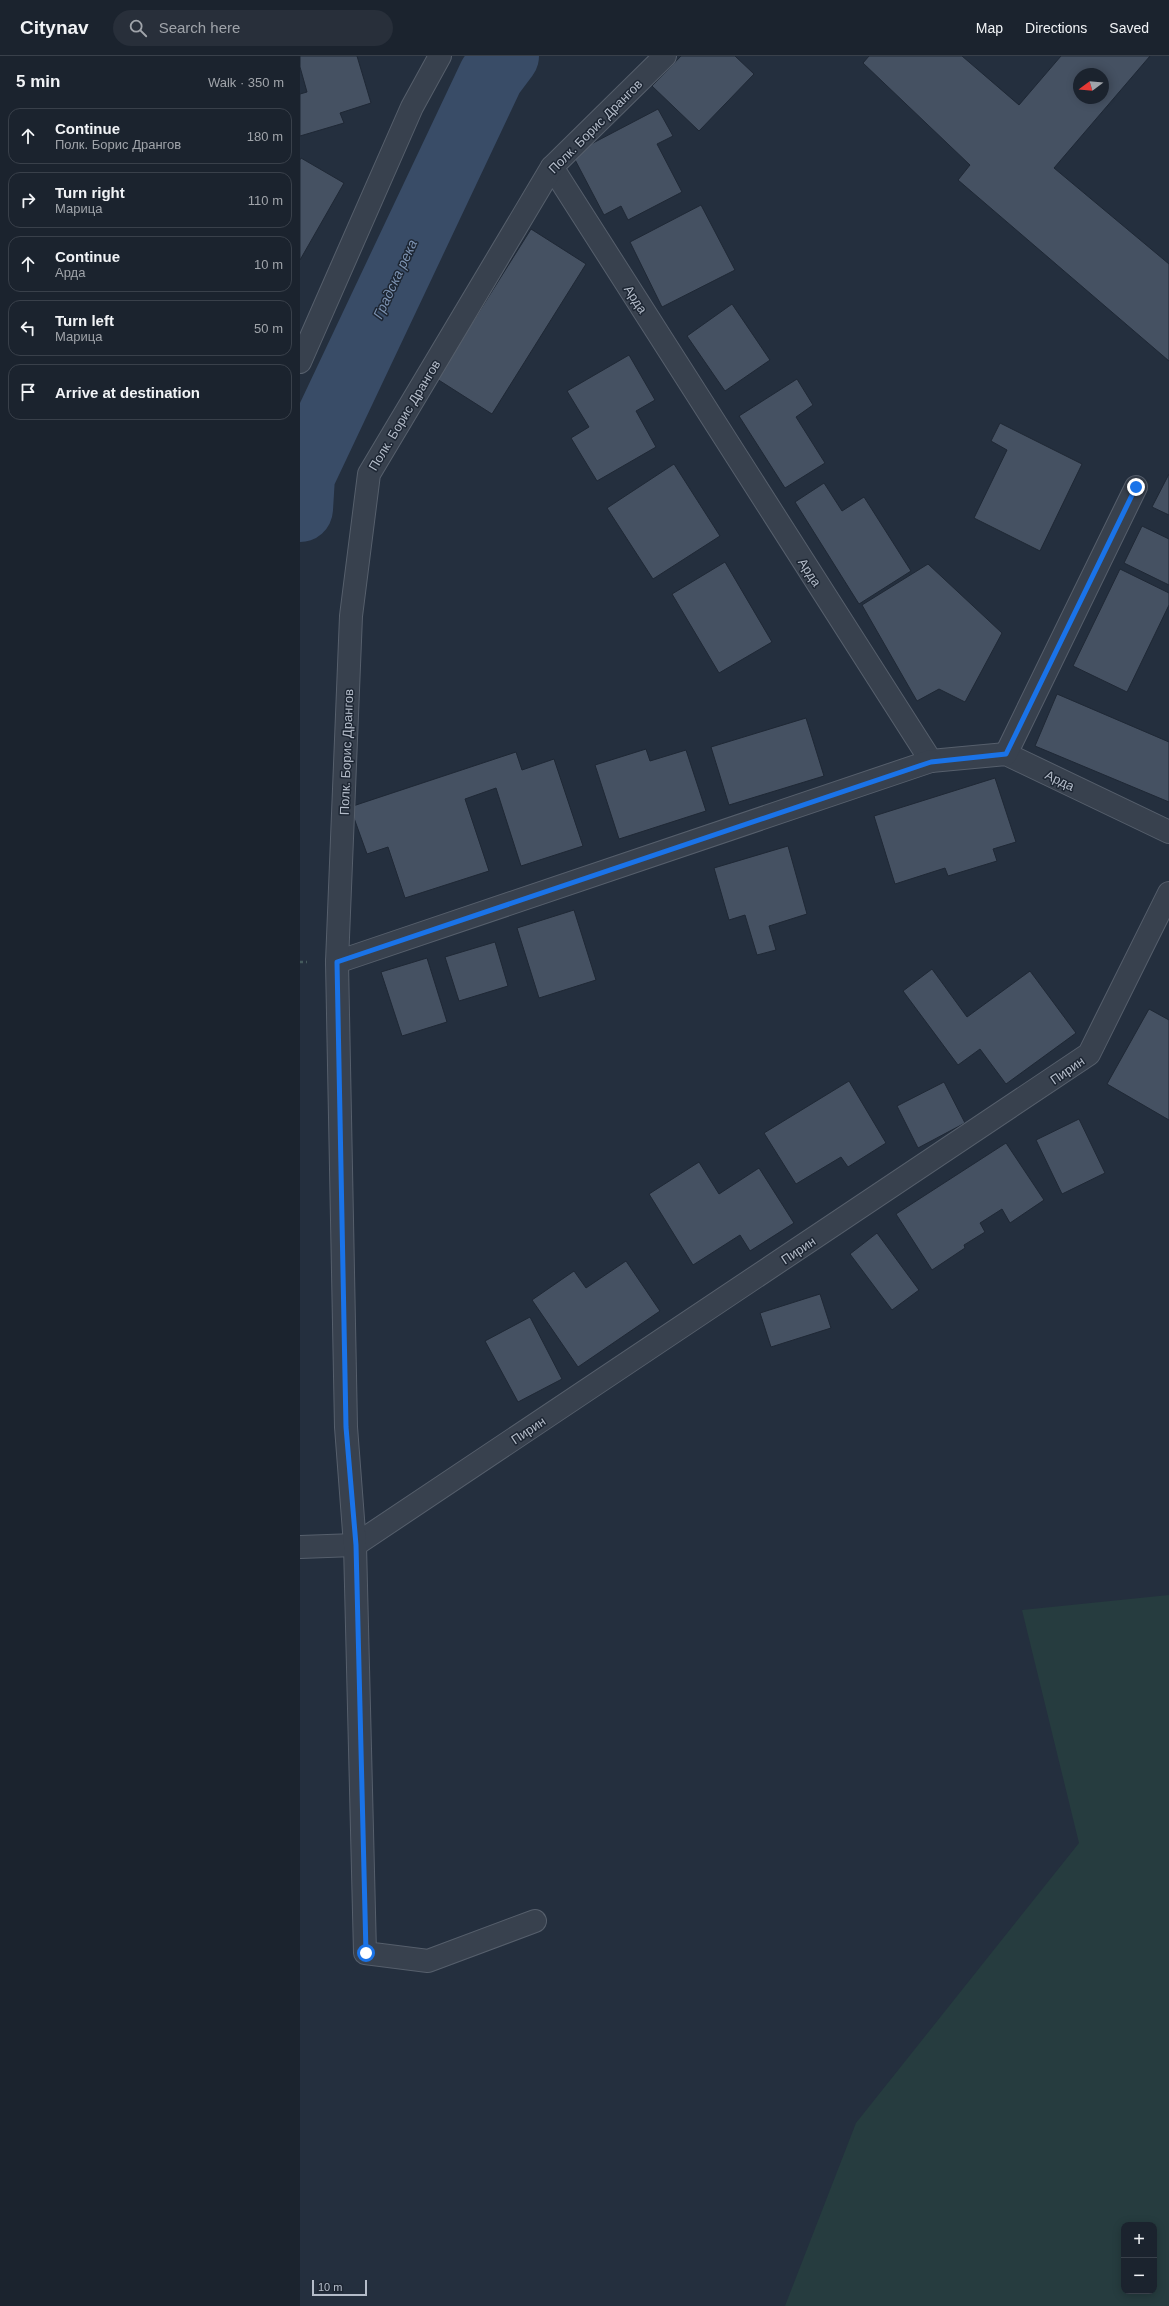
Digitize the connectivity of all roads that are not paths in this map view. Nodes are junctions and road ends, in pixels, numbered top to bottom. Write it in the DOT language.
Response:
graph roads {
  1 [pos="440,56"];
  2 [pos="665,56"];
  3 [pos="552,167"];
  4 [pos="300,362"];
  5 [pos="1136,487"];
  6 [pos="1006,754"];
  7 [pos="931,762"];
  8 [pos="1169,832"];
  9 [pos="1169,893"];
  10 [pos="337,962"];
  11 [pos="356,1545"];
  12 [pos="300,1547"];
  13 [pos="535,1921"];
  1 -- 4 [label="street"];
  2 -- 3 [label="street, Полк. Борис Дрангов"];
  3 -- 7 [label="street, Арда"];
  3 -- 10 [label="street, Полк. Борис Дрангов"];
  5 -- 6 [label="street"];
  6 -- 7 [label="street"];
  6 -- 8 [label="street, Арда"];
  7 -- 10 [label="street"];
  9 -- 11 [label="street, Пирин"];
  10 -- 11 [label="street, Полк. Борис Дрангов"];
  11 -- 12 [label="street"];
  11 -- 13 [label="street, Полк. Борис Дрангов"];
}
